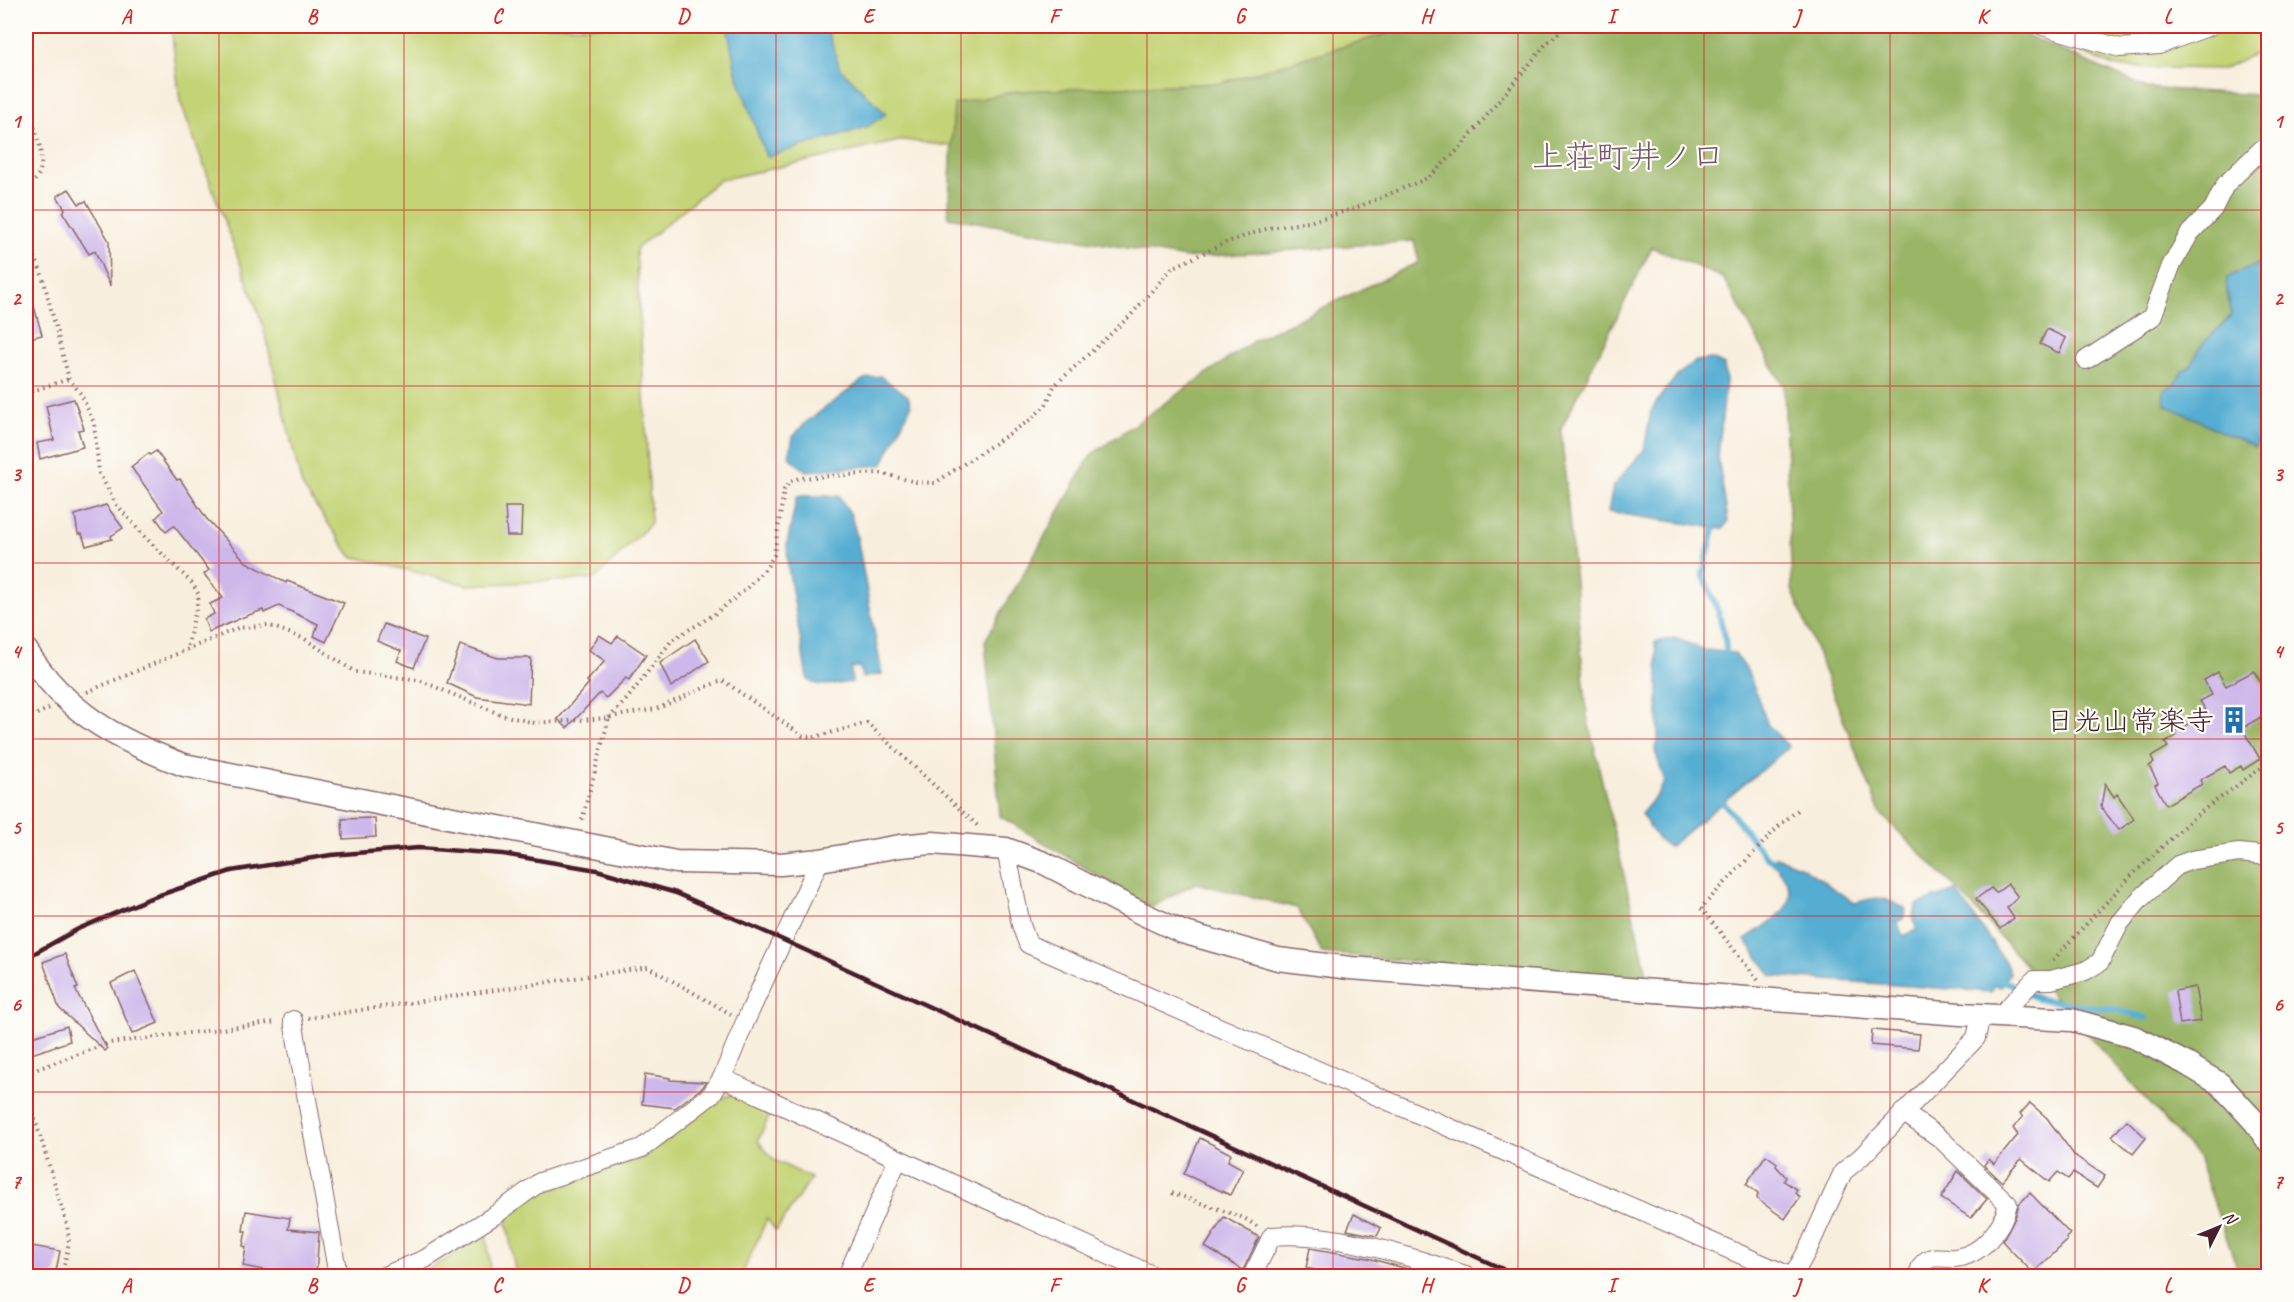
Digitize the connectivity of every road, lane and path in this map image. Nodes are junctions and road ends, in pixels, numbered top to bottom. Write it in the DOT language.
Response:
graph roads {
  1 [pos="1567,26"];
  2 [pos="2043,26"];
  3 [pos="2210,26"];
  4 [pos="26,105"];
  5 [pos="2268,148"];
  6 [pos="26,186"];
  7 [pos="26,241"];
  8 [pos="2086,360"];
  9 [pos="69,379"];
  10 [pos="26,393"];
  11 [pos="187,649"];
  12 [pos="26,650"];
  13 [pos="67,701"];
  14 [pos="609,718"];
  15 [pos="1798,810"];
  16 [pos="577,843"];
  17 [pos="997,848"];
  18 [pos="2268,856"];
  19 [pos="820,860"];
  20 [pos="1768,999"];
  21 [pos="1990,1017"];
  22 [pos="293,1020"];
  23 [pos="745,1022"];
  24 [pos="26,1072"];
  25 [pos="722,1078"];
  26 [pos="26,1089"];
  27 [pos="1903,1112"];
  28 [pos="2268,1141"];
  29 [pos="898,1159"];
  30 [pos="1172,1193"];
  31 [pos="1272,1236"];
  32 [pos="62,1276"];
  33 [pos="338,1276"];
  34 [pos="384,1276"];
  35 [pos="847,1276"];
  36 [pos="1154,1276"];
  37 [pos="1252,1276"];
  38 [pos="1468,1276"];
  39 [pos="1792,1276"];
  40 [pos="1919,1276"];
  1 -- 14 [label="path"];
  2 -- 3 [label="street"];
  4 -- 6 [label="path"];
  5 -- 8 [label="street"];
  7 -- 9 [label="path"];
  9 -- 10 [label="path"];
  9 -- 11 [label="path"];
  11 -- 13 [label="path"];
  11 -- 14 [label="path"];
  12 -- 13 [label="street"];
  13 -- 16 [label="street"];
  14 -- 16 [label="path"];
  14 -- 17 [label="path"];
  15 -- 20 [label="path"];
  16 -- 19 [label="street"];
  17 -- 19 [label="street"];
  17 -- 20 [label="street"];
  17 -- 39 [label="street"];
  18 -- 21 [label="street"];
  19 -- 23 [label="street"];
  20 -- 21 [label="street"];
  21 -- 27 [label="street"];
  21 -- 28 [label="street"];
  22 -- 23 [label="path"];
  22 -- 24 [label="path"];
  22 -- 33 [label="street"];
  23 -- 25 [label="street"];
  25 -- 29 [label="street"];
  25 -- 34 [label="street"];
  26 -- 32 [label="path"];
  27 -- 39 [label="street"];
  27 -- 40 [label="street"];
  29 -- 35 [label="street"];
  29 -- 36 [label="street"];
  30 -- 31 [label="path"];
  31 -- 37 [label="street"];
  31 -- 38 [label="street"];
}
